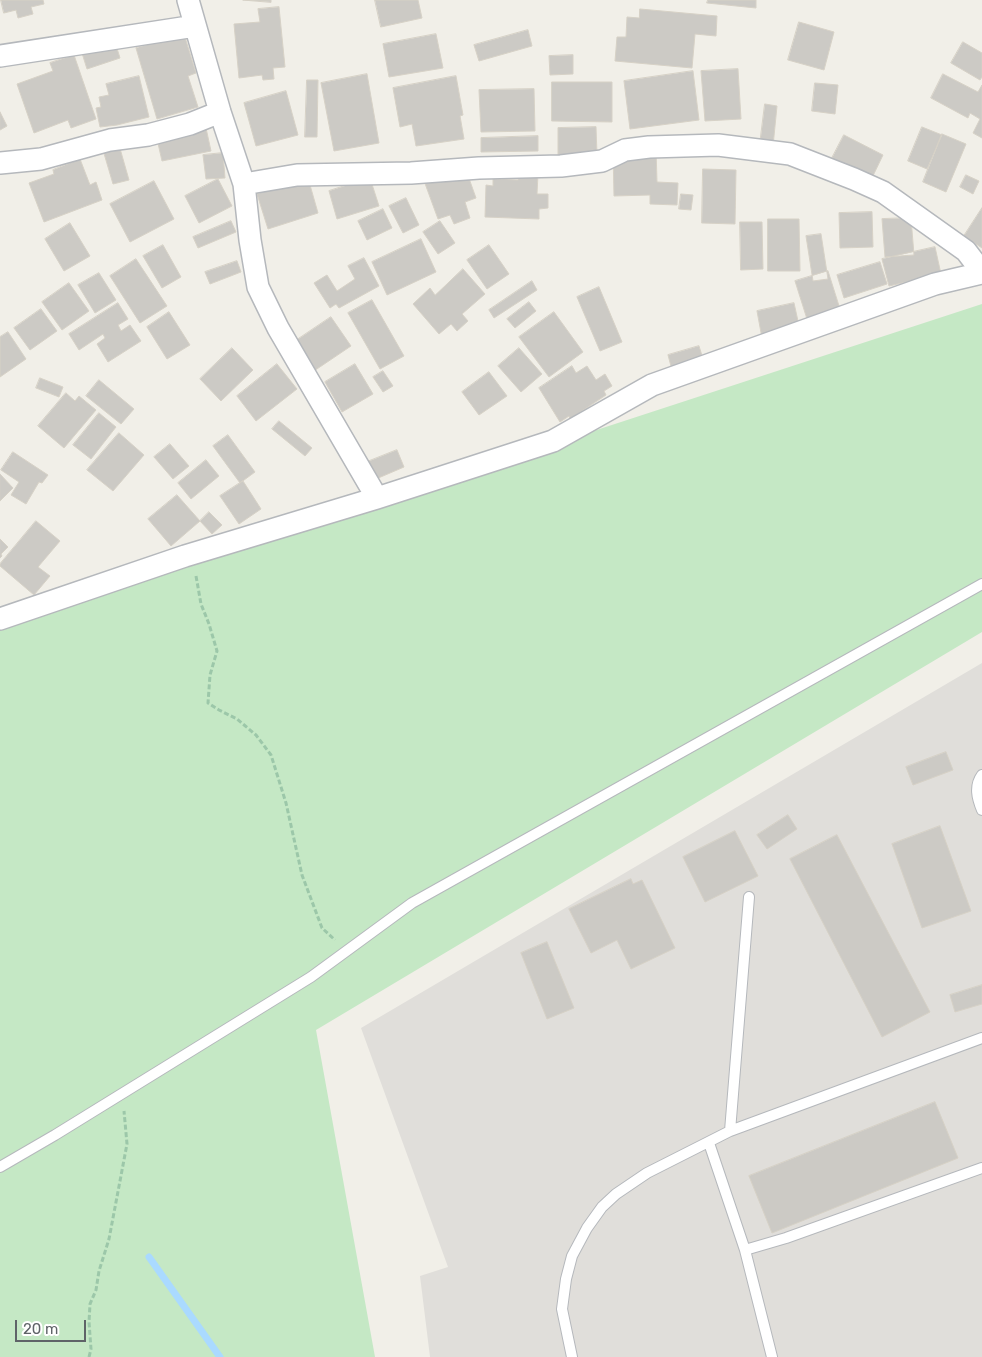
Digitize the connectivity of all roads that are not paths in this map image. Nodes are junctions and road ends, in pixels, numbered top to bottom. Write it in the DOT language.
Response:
graph roads {
  1 [pos="188,0"];
  2 [pos="195,26"];
  3 [pos="0,56"];
  4 [pos="220,112"];
  5 [pos="0,163"];
  6 [pos="244,184"];
  7 [pos="982,272"];
  8 [pos="377,498"];
  9 [pos="982,584"];
  10 [pos="0,619"];
  11 [pos="982,775"];
  12 [pos="982,810"];
  13 [pos="749,897"];
  14 [pos="982,1038"];
  15 [pos="730,1131"];
  16 [pos="709,1143"];
  17 [pos="0,1168"];
  18 [pos="982,1168"];
  19 [pos="745,1250"];
  20 [pos="572,1357"];
  21 [pos="772,1357"];
  1 -- 2 [label="street"];
  2 -- 3 [label="street"];
  2 -- 4 [label="street"];
  4 -- 5 [label="street"];
  4 -- 6 [label="street"];
  6 -- 7 [label="street"];
  6 -- 8 [label="street"];
  7 -- 8 [label="street"];
  8 -- 10 [label="street"];
  9 -- 17 [label="lane"];
  11 -- 12 [label="lane"];
  13 -- 15 [label="lane"];
  14 -- 15 [label="lane"];
  15 -- 16 [label="lane"];
  16 -- 19 [label="lane"];
  16 -- 20 [label="lane"];
  18 -- 19 [label="lane"];
  19 -- 21 [label="lane"];
}
